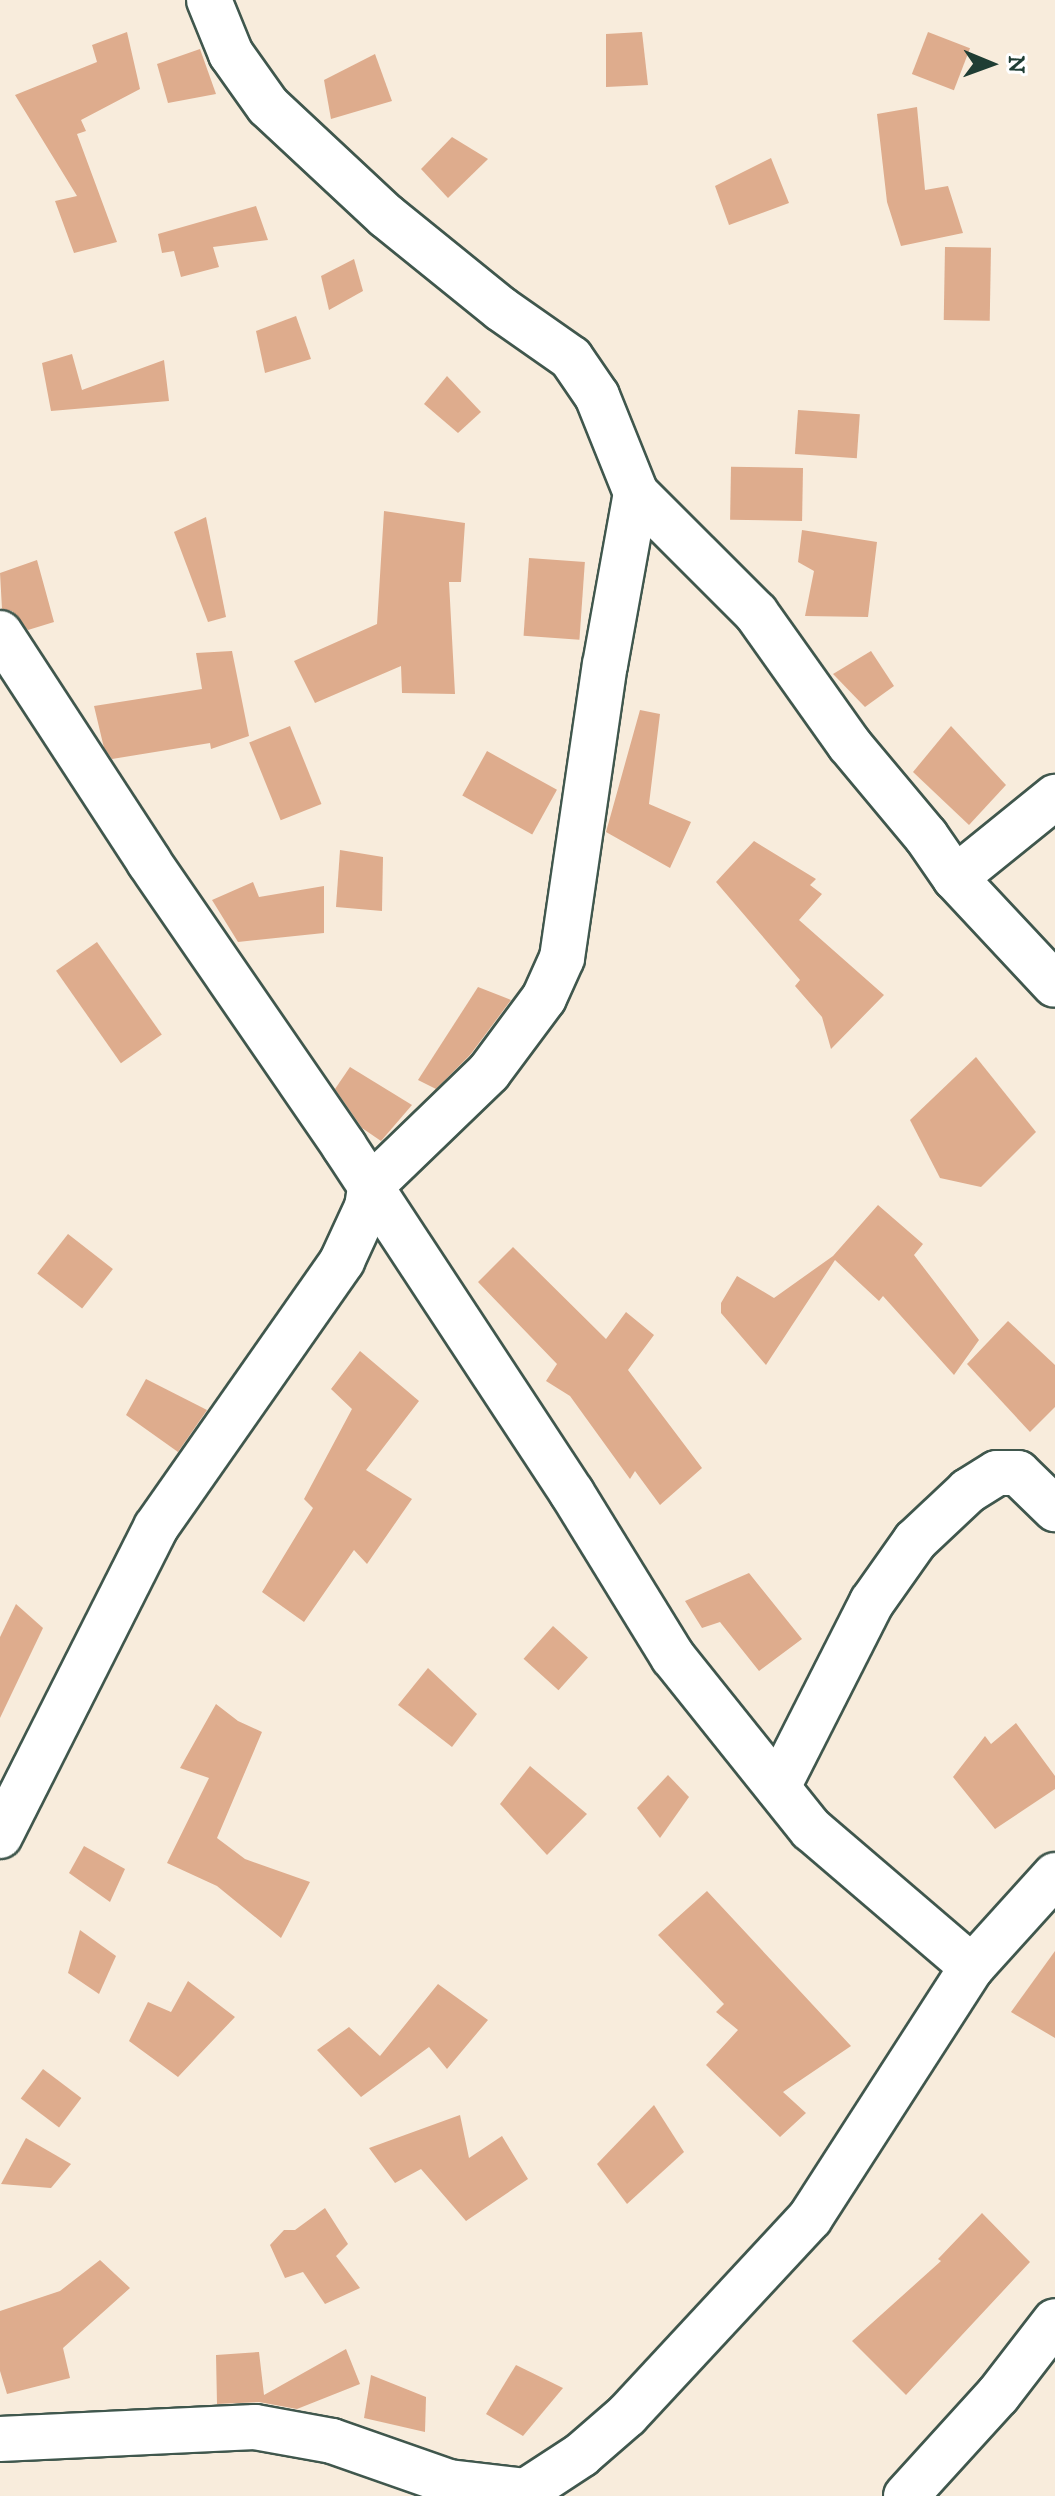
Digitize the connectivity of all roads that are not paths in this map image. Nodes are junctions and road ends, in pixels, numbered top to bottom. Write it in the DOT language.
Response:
graph roads {
  1 [pos="209,0"];
  2 [pos="636,493"];
  3 [pos="1,638"];
  4 [pos="1055,797"];
  5 [pos="955,878"];
  6 [pos="1055,985"];
  7 [pos="370,1187"];
  8 [pos="1055,1509"];
  9 [pos="778,1787"];
  10 [pos="0,1836"];
  11 [pos="1055,1875"];
  12 [pos="972,1967"];
  13 [pos="1055,2321"];
  14 [pos="0,2439"];
  15 [pos="523,2493"];
  16 [pos="906,2496"];
  1 -- 2 [label="street"];
  2 -- 5 [label="street"];
  2 -- 7 [label="street"];
  3 -- 7 [label="street"];
  4 -- 5 [label="street"];
  5 -- 6 [label="street"];
  7 -- 9 [label="street"];
  7 -- 10 [label="street"];
  8 -- 9 [label="street"];
  9 -- 12 [label="street"];
  11 -- 12 [label="street"];
  12 -- 15 [label="street"];
  13 -- 16 [label="street"];
  14 -- 15 [label="street"];
}
